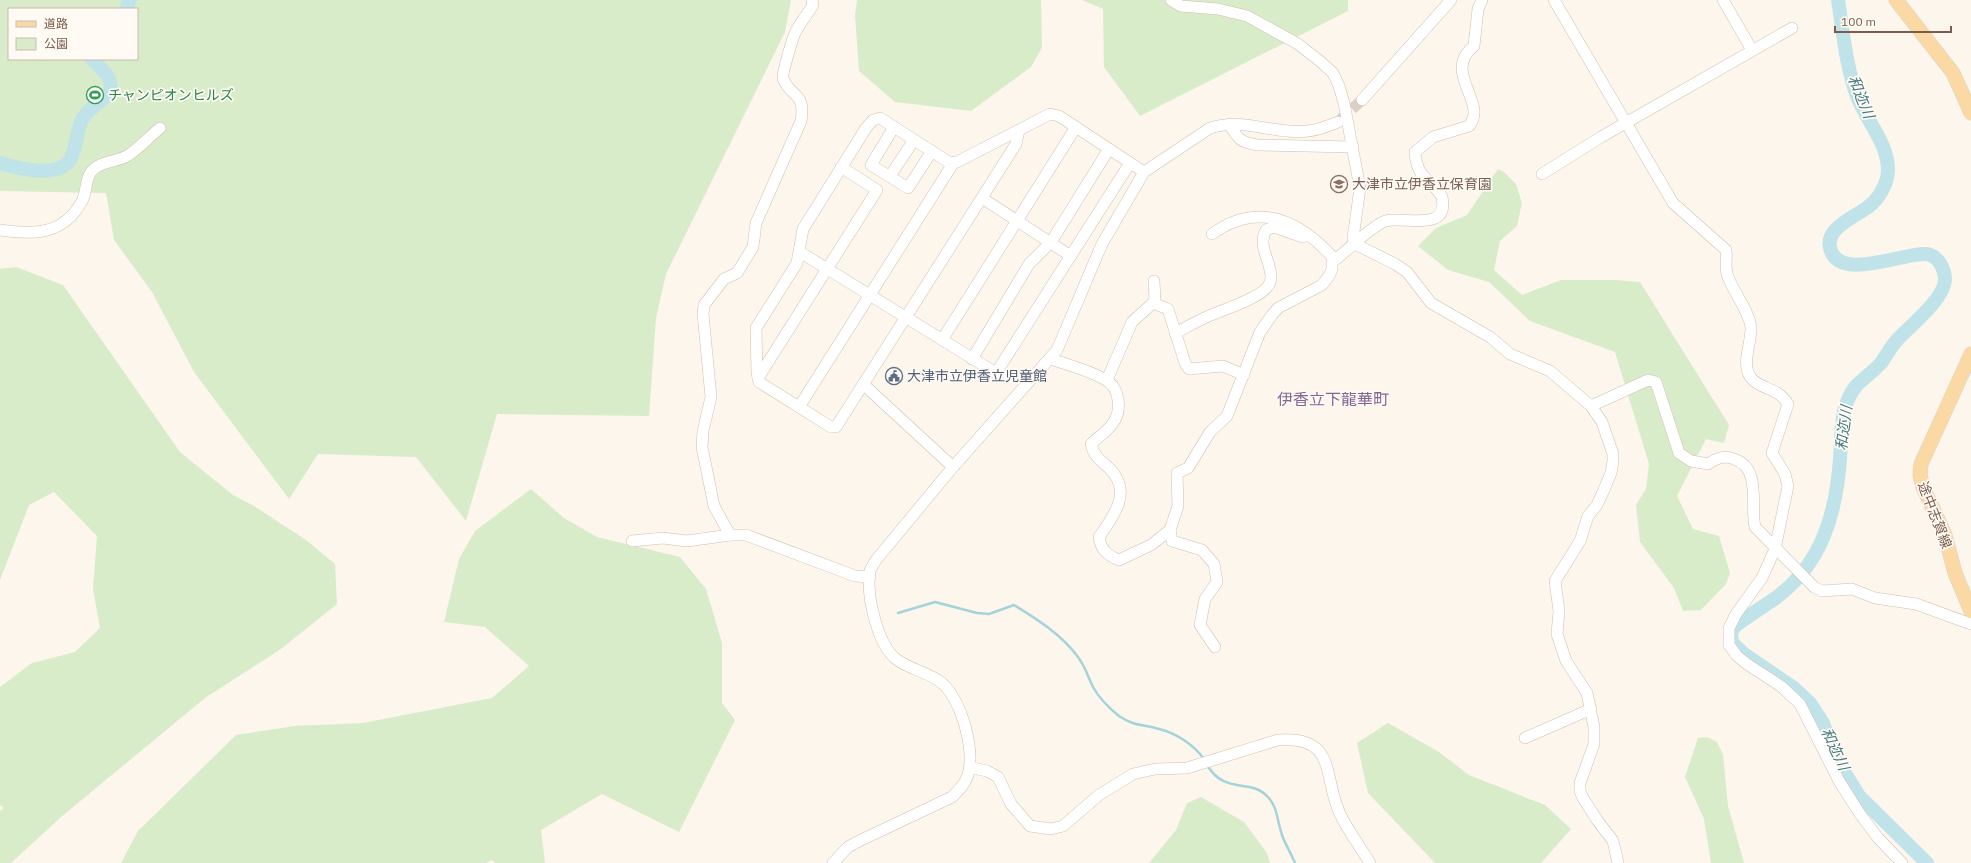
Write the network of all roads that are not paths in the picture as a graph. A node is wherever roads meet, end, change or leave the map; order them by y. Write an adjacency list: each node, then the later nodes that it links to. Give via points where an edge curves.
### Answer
1 (812, 0): 57 (street, via 813,4 795,32 782,76 799,98 802,109 801,121 756,223 753,247 737,273 724,279 704,305 711,397 702,447 714,506)
2 (1171, 0): 20 (street, via 1181,6 1218,9 1247,16 1298,44 1321,62 1332,73 1339,86)
3 (1451, 0): 10 (street)
4 (1482, 0): 35 (street, via 1478,9 1474,46 1464,54 1461,61 1474,112 1473,122 1469,126 1433,137 1414,152 1419,171 1442,197 1443,208 1436,217 1425,220 1385,221)
5 (1554, 0): 13 (street)
6 (1723, 0): 9 (street)
7 (1896, 0): 11 (main road, via 1953,73)
8 (1792, 28): 9 (street)
9 (1752, 50): 13 (street)
10 (1362, 100)
11 (1971, 112)
12 (1338, 122): 14 (street, via 1308,132)
13 (1625, 123): 27 (street); 59 (street, via 1673,202 1726,250 1727,274 1751,328 1748,372 1753,380 1782,395 1788,404 1772,453 1787,479 1788,486)
14 (1229, 124): 20 (street, via 1237,138 1244,143); 26 (street, via 1210,128)
15 (894, 127): 19 (street); 25 (street, via 880,118 873,120); 28 (street, via 871,164)
16 (1076, 127): 18 (street, via 1059,116 1050,114); 21 (street); 30 (street)
17 (160, 128): 31 (street, via 128,156 98,166 91,172 82,200 66,221 57,228 35,233)
18 (1019, 130): 23 (street); 29 (street, via 1016,144)
19 (914, 140): 22 (street); 28 (street)
20 (1353, 147): 35 (street, via 1360,188 1353,238)
21 (1109, 149): 24 (street); 34 (street)
22 (932, 152): 23 (street, via 950,163); 28 (street, via 908,188)
23 (954, 162): 41 (street)
24 (1130, 162): 26 (street); 37 (street)
25 (841, 167): 36 (street, via 803,229); 39 (street, via 877,190)
26 (1144, 172): 48 (street, via 1102,244)
27 (1542, 174)
28 (890, 176)
29 (982, 198): 30 (street); 43 (street)
30 (1017, 221): 34 (street); 45 (street)
31 (0, 230)
32 (1212, 234): 33 (street, via 1226,224 1254,217 1270,217 1284,220)
33 (1307, 235): 38 (street, via 1323,246); 44 (street, via 1303,237 1274,227 1266,230 1263,244 1271,278 1269,286 1230,309)
34 (1051, 242): 37 (street); 47 (street, via 1029,264)
35 (1355, 244): 38 (street); 53 (street, via 1407,272 1431,303 1490,337 1510,354 1550,371)
36 (800, 252): 39 (street); 50 (street, via 797,264 756,328)
37 (1071, 256): 47 (street, via 996,373)
38 (1334, 260): 49 (street, via 1329,276 1322,285 1278,308 1272,315 1260,332)
39 (827, 269): 41 (street); 50 (street)
40 (1154, 281): 42 (street)
41 (870, 295): 43 (street); 54 (street)
42 (1153, 303): 44 (street, via 1168,309); 51 (street, via 1132,322)
43 (906, 318): 45 (street); 52 (street)
44 (1175, 332): 49 (street, via 1189,369 1223,366)
45 (942, 340): 47 (street)
46 (1971, 354): 61 (main road, 途中志賀線, via 1921,464 1920,475 1949,546 1957,580)
47 (972, 359)
48 (1051, 359): 51 (street); 55 (street)
49 (1244, 375): 56 (street, via 1227,416 1210,432 1188,468 1177,473 1178,506)
50 (758, 378): 54 (street, via 759,382)
51 (1107, 380): 56 (street, via 1114,388 1119,411 1114,423 1091,444 1093,452 1112,471 1119,485 1121,500 1100,537 1101,546 1108,555 1119,560 1151,544)
52 (863, 384): 54 (street, via 836,427 831,427); 55 (street)
53 (1590, 406): 59 (street, via 1648,380 1656,382 1679,453 1691,461 1708,464 1726,456 1737,460 1748,470 1754,490 1752,515 1755,527); 64 (street, via 1602,422 1613,454 1611,473 1597,505 1588,516 1580,541 1555,581 1559,611 1557,634 1560,646 1566,661 1587,692)
54 (799, 407)
55 (953, 467): 60 (street, via 876,560 870,569)
56 (1170, 530): 63 (street, via 1172,541 1202,550 1214,564 1217,582 1204,599 1200,625)
57 (730, 535): 58 (street, via 687,541 663,538); 60 (street, via 746,535 855,576)
58 (632, 541)
59 (1776, 548): 62 (street, via 1814,587 1822,591 1852,589 1875,598 1916,604); 70 (street, via 1762,578 1729,628 1729,645 1737,656 1800,704 1838,781 1878,838)
60 (870, 577): 67 (street, via 875,620 886,649 907,666 933,676 951,694 959,709 968,739 970,766 962,788 952,797 848,847)
61 (1971, 611)
62 (1971, 624)
63 (1215, 647)
64 (1591, 709): 65 (street); 69 (street, via 1594,744 1580,783 1580,791 1613,841)
65 (1525, 738)
66 (974, 768): 68 (street, via 998,777 1011,804 1030,826 1051,829 1063,826 1100,795 1134,774 1155,769 1187,768 1278,740 1305,742 1316,748 1325,759 1333,796 1341,816)
67 (833, 863)
68 (1370, 863)
69 (1618, 863)
70 (1902, 863)

